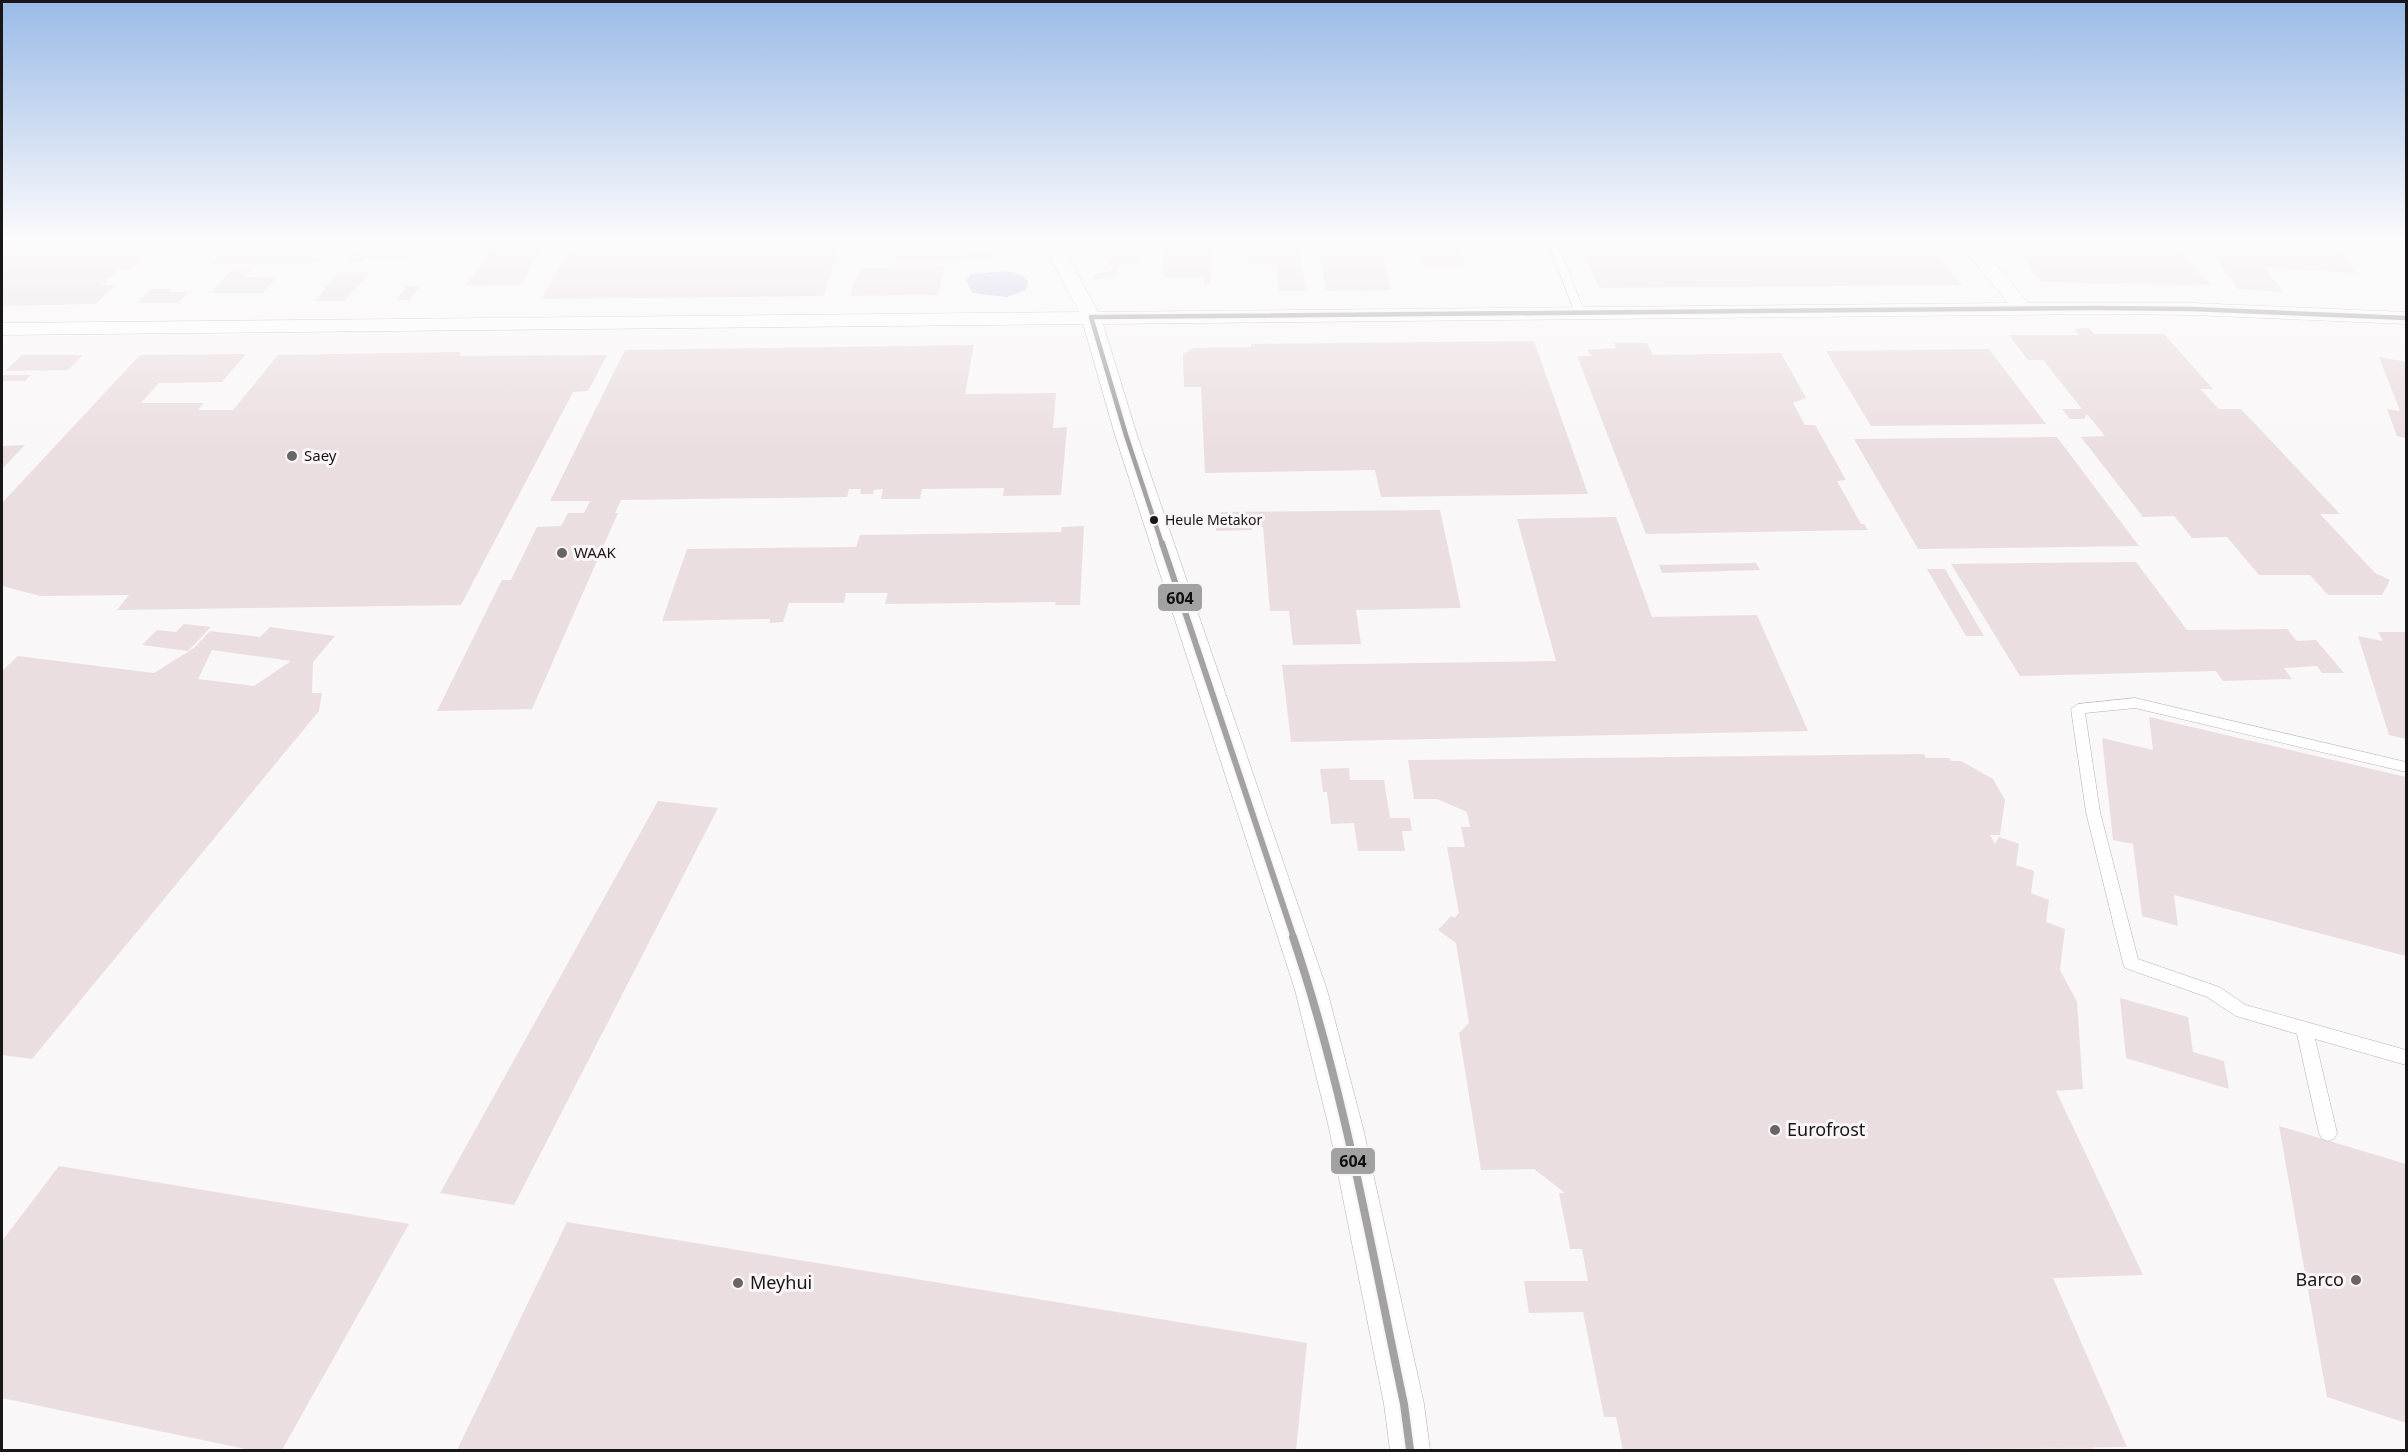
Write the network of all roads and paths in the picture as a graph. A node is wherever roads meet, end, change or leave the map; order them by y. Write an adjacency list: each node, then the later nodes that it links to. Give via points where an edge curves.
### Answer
1 (1087, 310): 6 (street)
2 (1579, 310): 5 (lane)
3 (1939, 310): 5 (street)
4 (2210, 310): 7 (street)
5 (1580, 313): 6 (street)
6 (1091, 317): 8 (street); 13 (street, via 1126,435 1311,990 1346,1128 1404,1404)
7 (2406, 318)
8 (2, 329)
9 (2406, 767): 10 (lane, via 2135,703 2078,709 2093,812 2131,963 2213,992 2241,1011)
10 (2304, 1028): 11 (lane); 12 (lane)
11 (2406, 1057)
12 (2328, 1133)
13 (1410, 1450)

